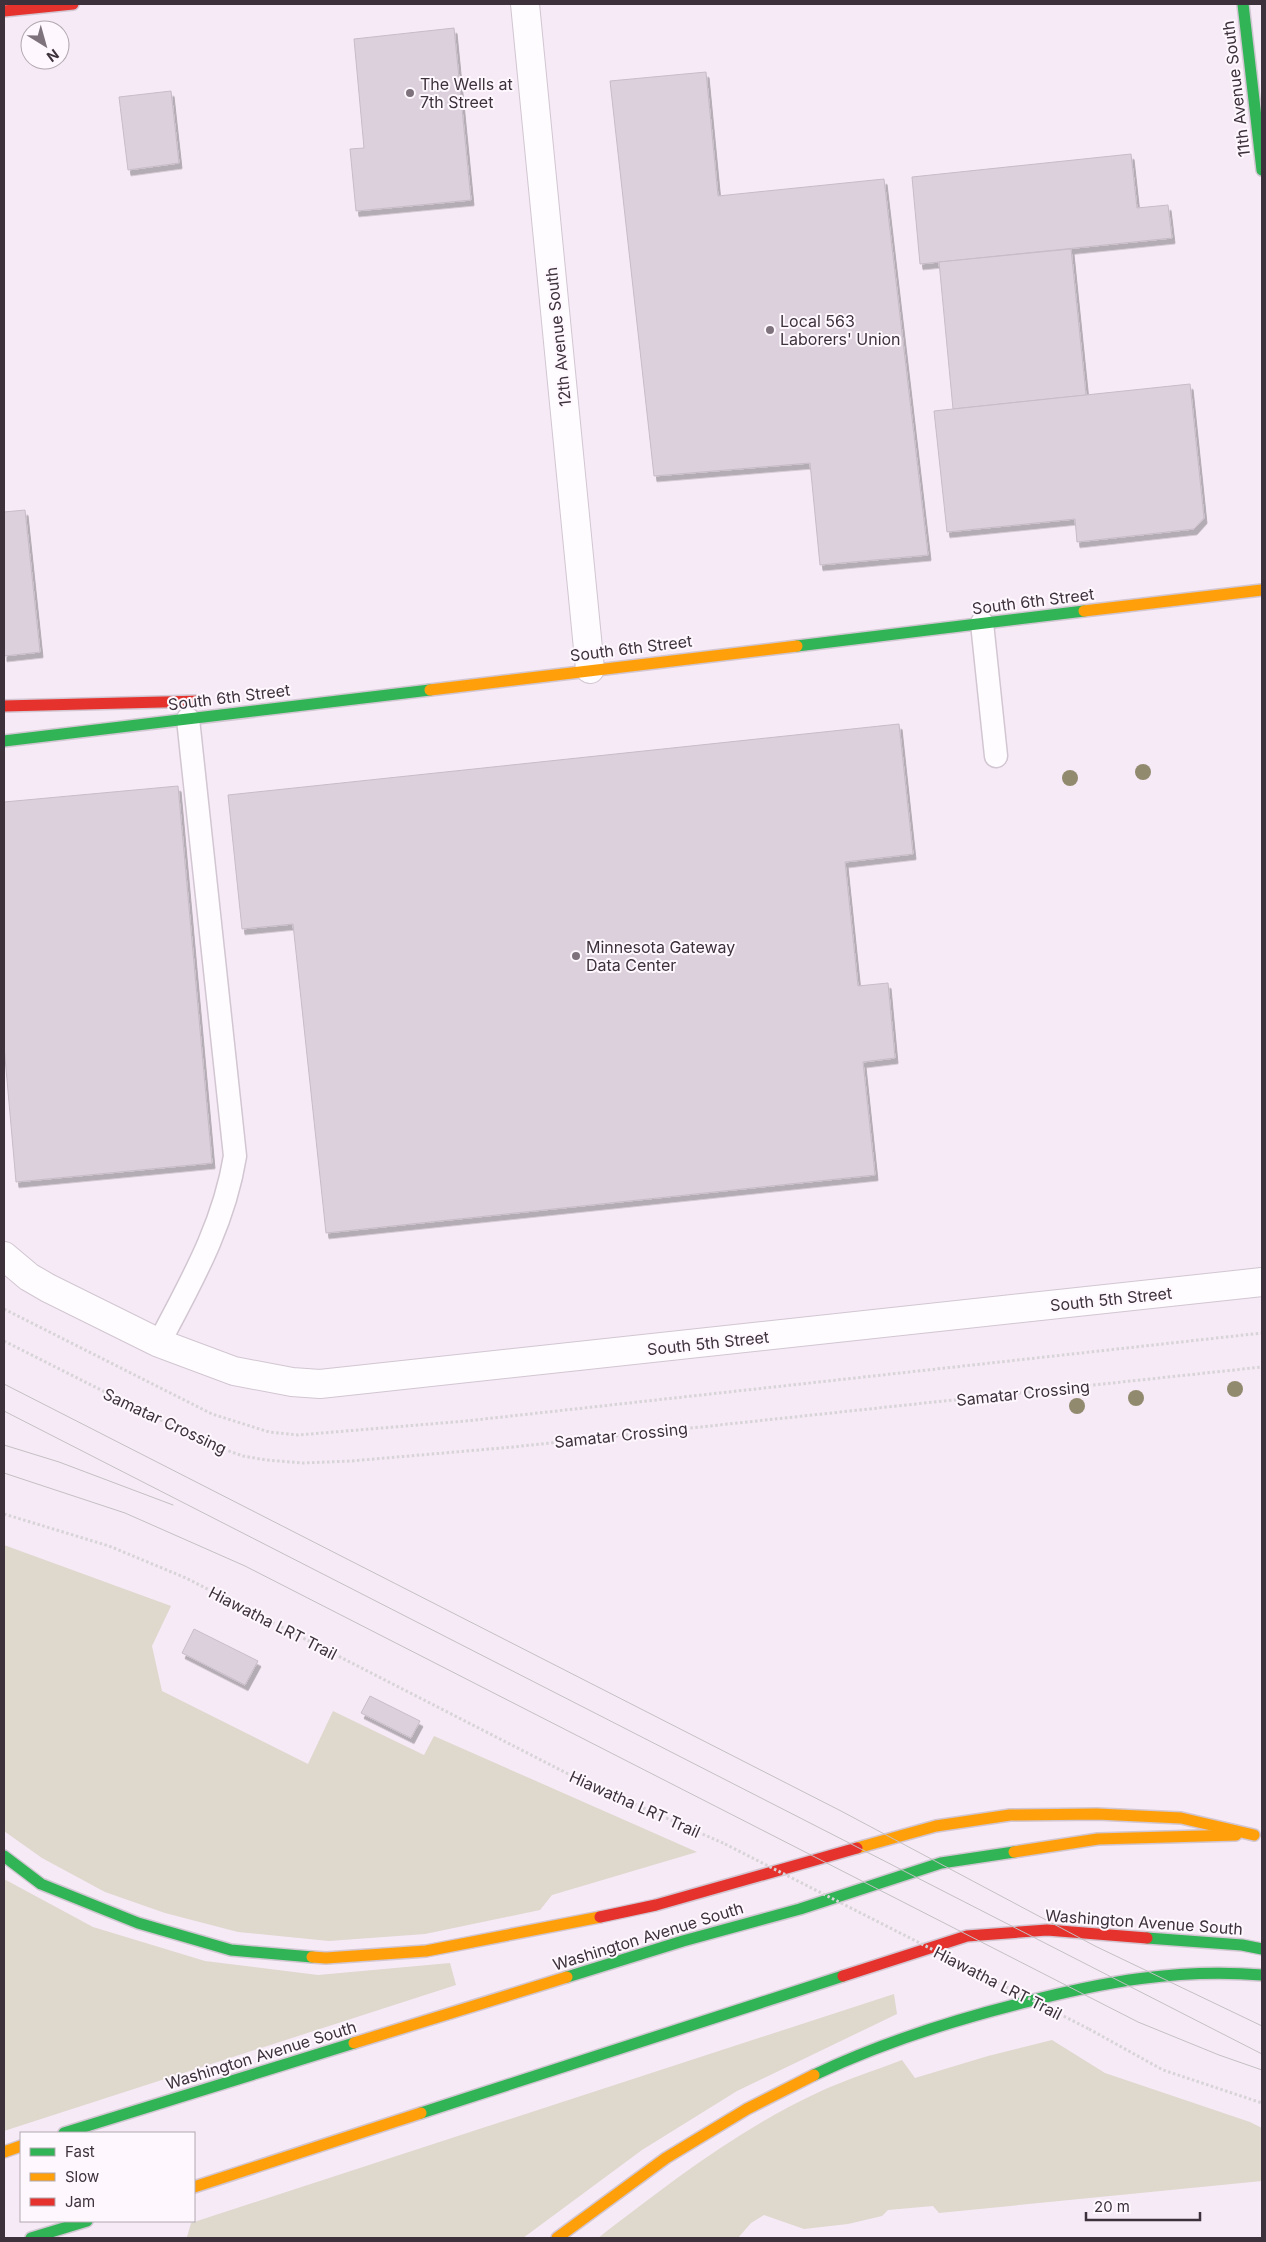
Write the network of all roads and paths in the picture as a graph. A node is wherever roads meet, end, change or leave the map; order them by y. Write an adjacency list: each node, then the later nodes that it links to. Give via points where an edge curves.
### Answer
1 (74, 4): 4 (main road)
2 (525, 4): 8 (street, 12th Avenue South)
3 (1243, 4): 5 (main road, 11th Avenue South)
4 (4, 11)
5 (1262, 170)
6 (1262, 590): 7 (main road, South 6th Street)
7 (982, 623): 8 (main road, South 6th Street); 15 (lane)
8 (590, 670): 9 (main road, South 6th Street)
9 (366, 697): 10 (main road); 13 (main road, South 6th Street)
10 (243, 700)
11 (213, 701): 12 (main road)
12 (4, 706)
13 (188, 719): 14 (main road, South 6th Street); 19 (lane, via 234,1156 230,1187 202,1263)
14 (4, 742)
15 (996, 756)
16 (4, 1256): 19 (street, South 5th Street, via 48,1288)
17 (1262, 1282): 19 (street, South 5th Street, via 341,1383 292,1382 234,1371)
18 (4, 1341): 20 (path, Samatar Crossing, via 206,1443 244,1456 304,1463 521,1446)
19 (159, 1343)
20 (1262, 1367)
21 (4, 1514): 26 (path, Hiawatha LRT Trail, bridge, via 109,1546 186,1578 580,1780 725,1844 1089,2029 1163,2070)
22 (1258, 1836): 23 (main road, via 1181,1818 1097,1814 1010,1815 936,1826 656,1905 548,1929 426,1951 326,1958 232,1950 138,1922 41,1884); 27 (main road, Washington Avenue South, via 1098,1839 940,1863 800,1909 683,1940)
23 (4, 1856)
24 (1262, 1949): 30 (main road, Washington Avenue South, via 1048,1930 967,1936)
25 (1262, 1975): 33 (main road, via 1189,1972 1088,1987 985,2012 889,2043 813,2075 704,2134)
26 (1262, 2103)
27 (67, 2132)
28 (20, 2146): 29 (main road)
29 (4, 2152)
30 (195, 2187)
31 (84, 2222): 32 (main road)
32 (31, 2238)
33 (557, 2238)

